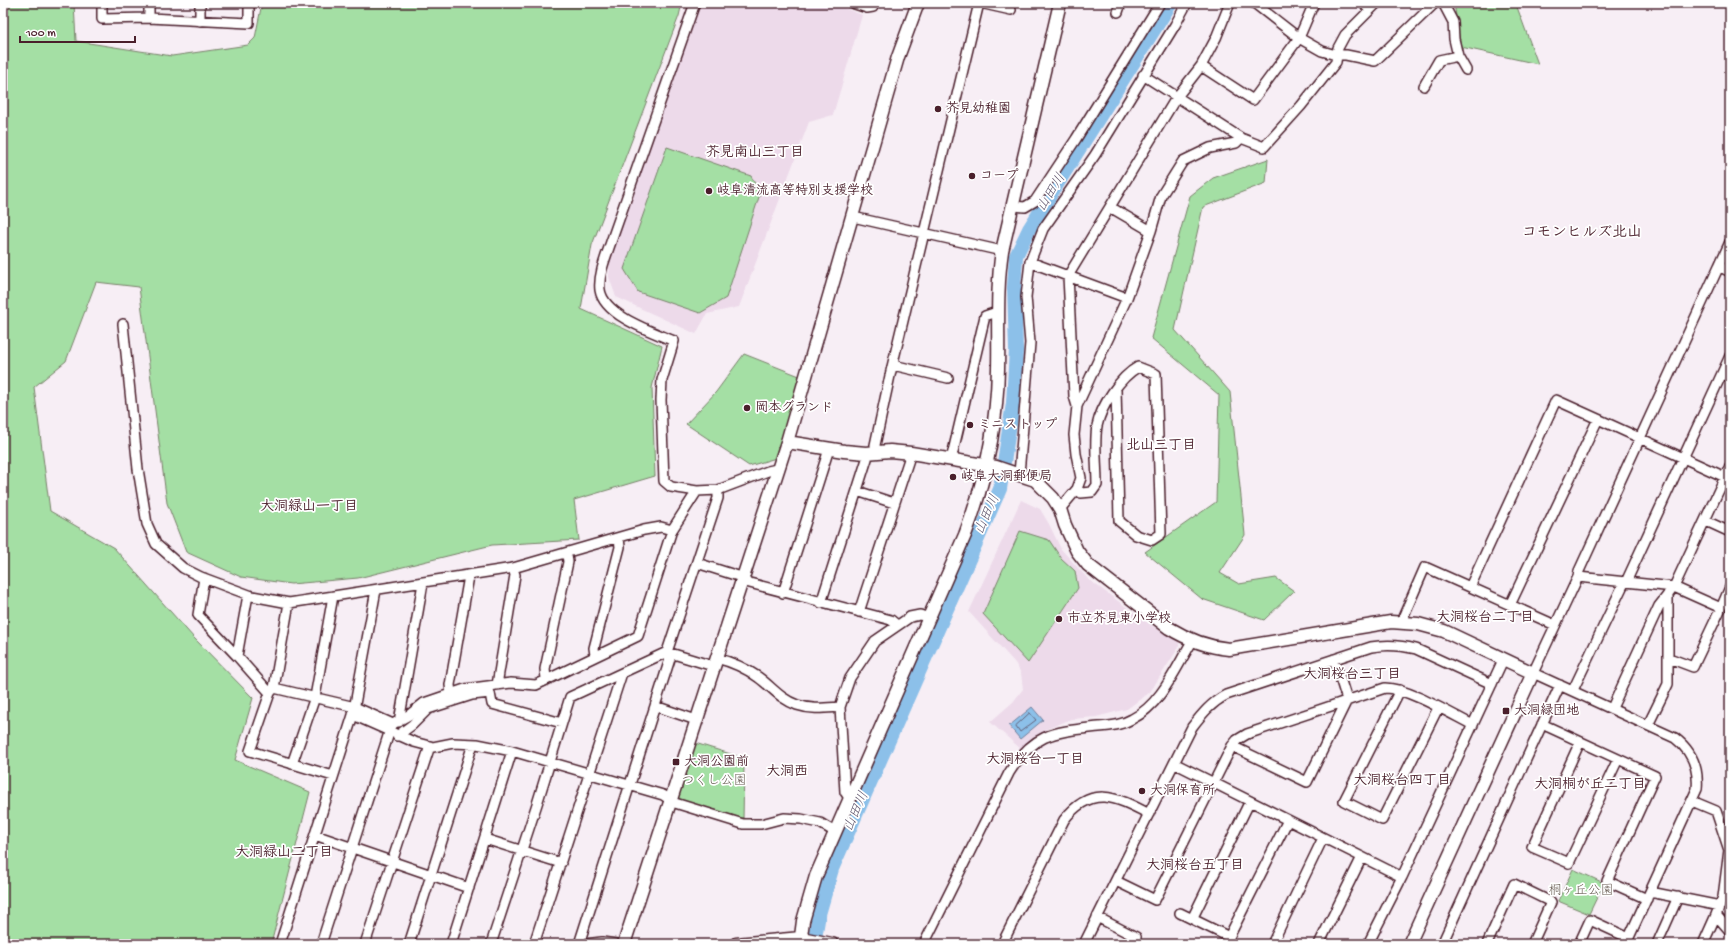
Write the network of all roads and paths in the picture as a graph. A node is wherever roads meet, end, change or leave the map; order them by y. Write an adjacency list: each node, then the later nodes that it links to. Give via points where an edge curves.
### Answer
1 (102, 3): 22 (street, via 102,19)
2 (149, 3): 22 (street)
3 (200, 3): 23 (street)
4 (249, 3): 23 (street, via 249,23)
5 (695, 3): 67 (street, via 612,239 602,272 600,289 608,306 620,316 674,341 662,380 664,481 671,487)
6 (852, 3): 7 (street, via 867,8 873,7)
7 (875, 3)
8 (918, 3): 35 (street, via 898,57)
9 (979, 3): 20 (street); 37 (street)
10 (1060, 3): 33 (street)
11 (1160, 3): 33 (street, via 1035,201 1025,207)
12 (1187, 3): 29 (street)
13 (1230, 3): 27 (street)
14 (1254, 3): 24 (street)
15 (1314, 3): 24 (street)
16 (1362, 3): 21 (street)
17 (1377, 3): 21 (street)
18 (1435, 3): 25 (street, via 1375,61)
19 (1443, 3): 26 (street, via 1454,22)
20 (1011, 10)
21 (1370, 10): 25 (street, via 1345,35)
22 (149, 18): 23 (street)
23 (200, 21)
24 (1299, 38): 25 (street, via 1322,51); 27 (street, via 1253,100)
25 (1336, 55): 32 (street, via 1336,62 1264,147)
26 (1458, 56): 28 (street); 30 (street, via 1439,60)
27 (1201, 66): 31 (street)
28 (1466, 70)
29 (1143, 75): 31 (street); 40 (street, via 1095,155 1043,229)
30 (1424, 86)
31 (1176, 98): 32 (street); 34 (street)
32 (1240, 138): 36 (street, via 1236,143 1210,148 1183,161 1161,196)
33 (1012, 206): 39 (street)
34 (1110, 207): 36 (street); 43 (street)
35 (853, 217): 37 (street); 54 (street)
36 (1151, 231): 44 (street)
37 (925, 234): 39 (street); 48 (street)
38 (1730, 242): 41 (street)
39 (1002, 251): 45 (street)
40 (1030, 262): 43 (street); 63 (street, via 1026,297 1030,342)
41 (1719, 266): 42 (street); 53 (street)
42 (1730, 272)
43 (1068, 276): 44 (street); 51 (street, via 1074,396)
44 (1127, 298): 51 (street)
45 (997, 312): 59 (street, via 985,316); 60 (street, via 998,371)
46 (123, 324): 80 (street, via 138,469 147,524 156,544 168,556 182,568)
47 (1730, 356): 58 (street)
48 (893, 365): 49 (street); 56 (street, via 875,446)
49 (948, 378)
50 (1116, 388): 50 (street, via 1119,521 1136,535 1152,540 1161,534 1156,374 1138,367 1128,373); 65 (street, via 1097,427 1097,484 1092,492 1081,492)
51 (1077, 406): 65 (street, via 1074,435 1081,478)
52 (1598, 419): 53 (street); 84 (street, via 1556,400); 94 (street)
53 (1639, 438): 58 (street); 79 (street)
54 (787, 442): 55 (street); 62 (street)
55 (829, 449): 56 (street); 88 (street)
56 (871, 452): 57 (street); 68 (street)
57 (911, 453): 59 (street); 69 (street)
58 (1683, 458): 64 (street); 82 (street)
59 (951, 460): 60 (street)
60 (992, 466): 63 (street); 97 (street)
61 (1730, 466): 64 (street)
62 (777, 469): 66 (street); 81 (street)
63 (1016, 472): 70 (street, via 1035,480)
64 (1725, 477): 71 (street)
65 (1077, 489): 70 (street)
66 (718, 490): 67 (street); 76 (street, via 718,498)
67 (697, 491): 72 (street)
68 (857, 491): 69 (street); 93 (street)
69 (894, 504): 96 (street)
70 (1060, 509): 101 (street, via 1077,551 1088,565 1169,628)
71 (1706, 521): 73 (street); 85 (street)
72 (672, 530): 74 (street, via 661,527); 103 (street, via 638,636)
73 (1730, 532)
74 (619, 538): 75 (street); 103 (street, via 620,547 594,648)
75 (567, 554): 77 (street); 111 (street, via 568,562 545,669)
76 (697, 563): 81 (street, via 738,576); 102 (street)
77 (513, 568): 78 (street); 113 (street, via 515,574)
78 (470, 576): 83 (street); 118 (street, via 450,685)
79 (1578, 577): 82 (street); 100 (street)
80 (204, 578): 90 (street); 104 (street, via 198,615)
81 (742, 581): 88 (street); 108 (street)
82 (1625, 582): 85 (street); 116 (street)
83 (423, 583): 87 (street); 127 (street)
84 (1470, 587): 94 (street); 98 (street, via 1425,567)
85 (1674, 587): 89 (street); 95 (street)
86 (1730, 587): 95 (street)
87 (376, 590): 91 (street); 125 (street)
88 (783, 593): 93 (street)
89 (1668, 594): 105 (street); 124 (street, via 1659,606)
90 (248, 595): 92 (street); 104 (street)
91 (333, 596): 92 (street); 119 (street)
92 (289, 603): 117 (street)
93 (821, 603): 96 (street)
94 (1510, 606): 100 (street)
95 (1720, 608): 105 (street, via 1693,667)
96 (859, 612): 99 (street, via 891,620)
97 (929, 618): 99 (street, via 920,615 910,617); 146 (street)
98 (1401, 622): 101 (street, via 1229,649); 107 (street, via 1444,631)
99 (897, 625): 122 (street, via 875,640 850,678)
100 (1555, 625): 110 (street)
101 (1193, 640): 188 (street, via 1155,700 1145,711 1118,725 1058,732 1026,749 1009,773)
102 (667, 652): 108 (street); 109 (street); 121 (street, via 670,659)
103 (595, 655): 111 (street)
104 (237, 656): 117 (street)
105 (1669, 658): 131 (street, via 1668,684)
106 (1334, 659): 112 (street, via 1386,644 1403,645); 120 (street); 140 (street, via 1214,702 1192,727)
107 (1503, 660): 110 (street); 112 (street)
108 (715, 662): 122 (street, via 739,664 778,695 797,705 815,709); 126 (street)
109 (622, 673): 128 (street, via 570,697); 142 (street)
110 (1532, 673): 114 (street); 195 (street)
111 (546, 679): 113 (street, via 536,684)
112 (1492, 684): 130 (street)
113 (497, 685): 118 (street)
114 (1560, 685): 116 (street); 129 (street)
115 (1400, 690): 120 (street, via 1385,688); 123 (street); 123 (street, via 1344,801 1382,820)
116 (1573, 690): 124 (street)
117 (272, 691): 119 (street); 141 (street, via 250,751)
118 (451, 693): 127 (street, via 424,703)
119 (315, 697): 125 (street); 141 (street)
120 (1347, 700): 136 (street, via 1246,734); 136 (street, via 1307,782)
121 (655, 706): 126 (street); 145 (street)
122 (840, 707): 146 (street, via 845,792)
123 (1438, 708): 130 (street)
124 (1612, 708): 131 (street)
125 (354, 711): 127 (street, via 393,724); 132 (street); 143 (street)
126 (696, 720): 147 (street)
127 (399, 722)
128 (562, 723): 132 (street, via 492,704 490,693 472,695 428,709 412,725); 139 (street)
129 (1542, 724): 133 (street); 196 (street)
130 (1473, 725): 162 (street)
131 (1648, 725): 149 (street, via 1675,738 1691,753 1698,777)
132 (393, 734): 135 (street); 156 (street)
133 (1580, 742): 138 (street); 138 (street, via 1532,847 1569,864)
134 (473, 744): 135 (street); 137 (street); 161 (street)
135 (430, 746): 159 (street)
136 (1232, 746): 144 (street)
137 (512, 751): 139 (street); 154 (street)
138 (1618, 759): 165 (street, via 1655,776 1607,881)
139 (550, 763): 142 (street); 157 (street)
140 (1174, 763): 144 (street); 150 (street)
141 (292, 764): 143 (street)
142 (590, 774): 145 (street); 160 (street)
143 (333, 776): 153 (street)
144 (1214, 783): 148 (street); 163 (street, via 1155,900)
145 (630, 785): 147 (street, via 667,796); 183 (street)
146 (850, 799): 152 (street)
147 (670, 800): 152 (street, via 743,824 761,824 784,818 800,819 820,823); 186 (street)
148 (1250, 801): 151 (street); 171 (street)
149 (1692, 801): 165 (street); 167 (street, via 1716,811 1729,850 1724,897)
150 (1149, 814): 163 (street); 189 (street, via 1123,801 1107,797 1093,798 1078,804 1064,820)
151 (1288, 820): 155 (street); 171 (street, via 1229,937)
152 (835, 832): 173 (street, via 816,876 803,921)
153 (315, 835): 156 (street); 176 (street)
154 (485, 838): 157 (street); 164 (street)
155 (1323, 838): 158 (street); 192 (street)
156 (352, 848): 159 (street); 177 (street)
157 (522, 851): 160 (street); 181 (street)
158 (1362, 858): 162 (street); 193 (street)
159 (392, 862): 161 (street); 178 (street)
160 (561, 863): 182 (street)
161 (431, 875): 164 (street); 179 (street)
162 (1402, 877): 194 (street)
163 (1116, 881): 170 (street)
164 (469, 888): 180 (street)
165 (1649, 896): 166 (street); 174 (street)
166 (1678, 898): 167 (street); 200 (street)
167 (1720, 906): 169 (street)
168 (1180, 913): 171 (street)
169 (1716, 915): 172 (street); 201 (street)
170 (1097, 917): 190 (street); 191 (street, via 1136,937)
171 (1192, 918)
172 (1730, 931)
173 (804, 941): 175 (street); 187 (street)
174 (1628, 941): 199 (street, via 1590,920)
175 (830, 943)
176 (280, 944)
177 (321, 944)
178 (365, 944)
179 (409, 944)
180 (451, 944)
181 (491, 944)
182 (534, 944)
183 (579, 944)
184 (585, 944): 185 (street)
185 (616, 944)
186 (624, 944)
187 (736, 944)
188 (924, 944)
189 (1002, 944)
190 (1084, 944)
191 (1133, 944)
192 (1272, 944)
193 (1319, 944)
194 (1368, 944)
195 (1409, 944)
196 (1442, 944)
197 (1487, 944): 198 (street, via 1514,884 1551,902)
198 (1532, 944)
199 (1579, 944)
200 (1657, 944)
201 (1703, 944)

